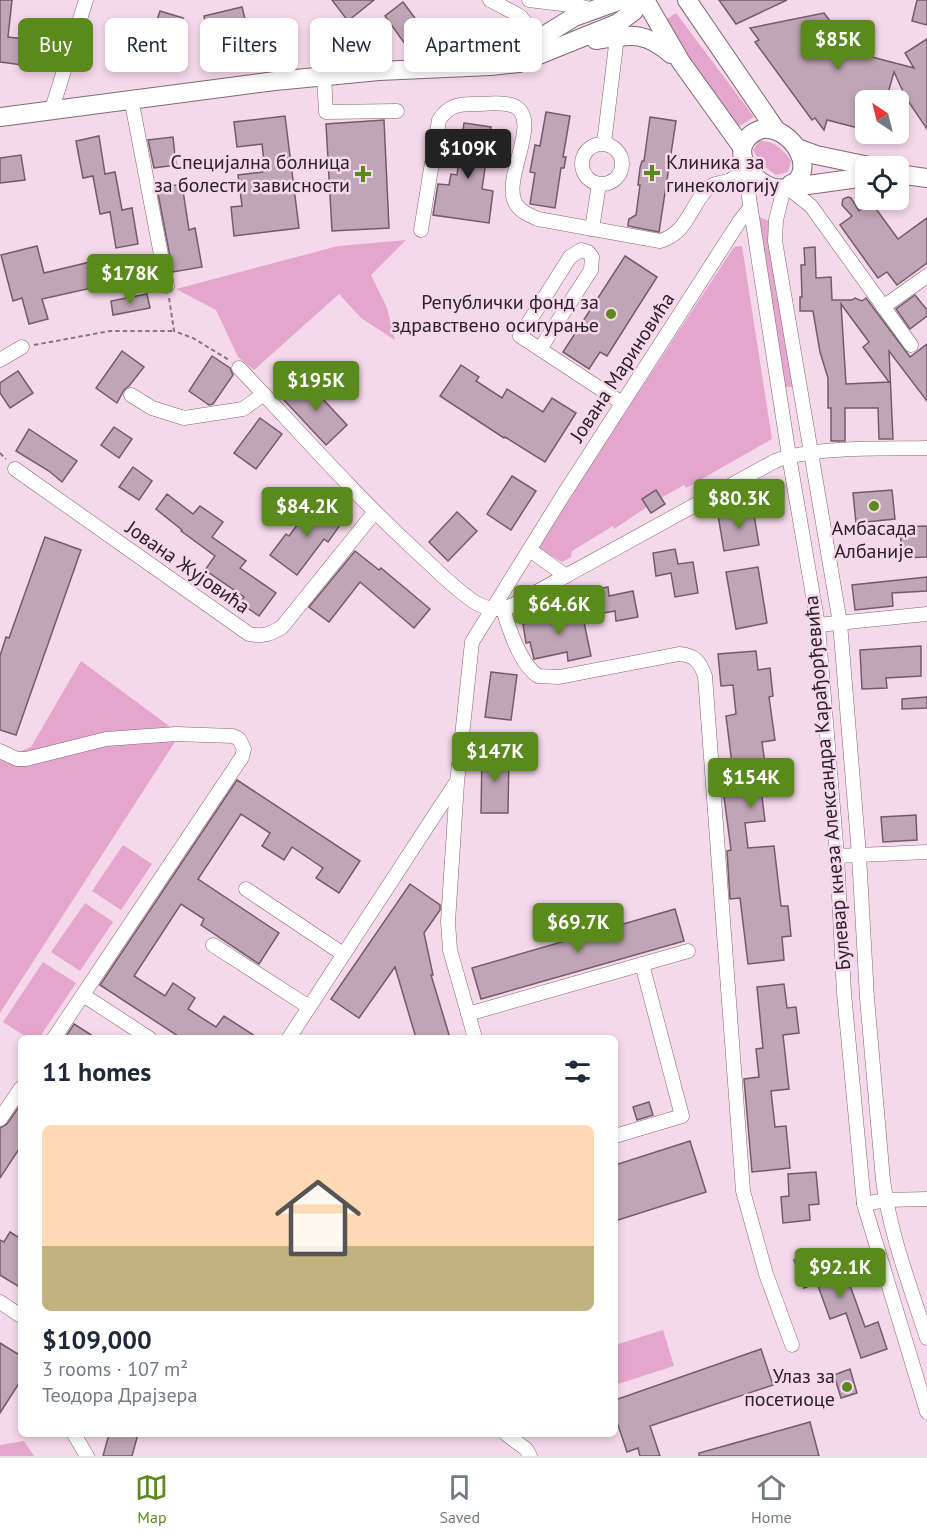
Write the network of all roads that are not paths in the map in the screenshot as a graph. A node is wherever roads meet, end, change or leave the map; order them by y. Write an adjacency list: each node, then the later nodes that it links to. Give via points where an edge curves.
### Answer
1 (86, 0): 20 (street)
2 (490, 0): 9 (street)
3 (529, 0): 8 (street)
4 (621, 0): 8 (main road)
5 (640, 0): 12 (main road, via 622,21)
6 (645, 0): 16 (main road)
7 (687, 0): 23 (main road)
8 (594, 10): 10 (main road, via 573,17)
9 (522, 18)
10 (542, 37)
11 (617, 37): 12 (main road); 16 (main road, via 653,40); 24 (street)
12 (583, 38): 14 (main road)
13 (542, 39): 14 (street)
14 (559, 47): 15 (main road)
15 (542, 54)
16 (681, 62): 25 (main road)
17 (404, 70): 18 (main road)
18 (324, 76): 19 (main road); 21 (street, via 326,112)
19 (131, 98): 20 (main road); 38 (street)
20 (52, 109): 22 (main road)
21 (397, 111)
22 (0, 117)
23 (776, 130): 25 (main road, via 754,132); 26 (main road)
24 (604, 143): 32 (street, via 592,146 581,161 583,173); 32 (street, via 621,156 621,170 613,181)
25 (742, 147): 28 (main road)
26 (797, 148): 27 (main road); 33 (main road, via 802,166 799,176)
27 (855, 163)
28 (749, 170): 33 (main road, via 767,184); 34 (street, Булевар кнеза Александра Карађорђевића); 35 (street, via 706,190 671,238 660,241)
29 (909, 176): 30 (main road)
30 (927, 178)
31 (855, 179): 33 (main road)
32 (599, 184): 35 (street)
33 (787, 186): 39 (street, via 811,206); 49 (street, Булевар кнеза Александра Карађорђевића, via 776,220 775,241)
34 (750, 208): 47 (street, Јована Мариновића); 50 (street, Булевар кнеза Александра Карађорђевића)
35 (591, 229): 36 (street, via 537,219 523,212 514,202 511,190 525,126 523,115 505,104 464,104 444,112 440,120)
36 (421, 230)
37 (927, 276): 39 (street)
38 (167, 286)
39 (884, 307): 40 (street)
40 (911, 345)
41 (22, 347): 43 (street)
42 (540, 350): 42 (street, via 520,336 570,257 582,250 588,252 592,257 591,270); 47 (street)
43 (0, 360)
44 (239, 368): 45 (street)
45 (264, 394): 46 (street, via 236,411 184,418 152,408); 52 (street)
46 (131, 395)
47 (622, 403): 53 (street, Јована Мариновића)
48 (927, 448): 49 (street)
49 (810, 453): 50 (street); 57 (street, Булевар кнеза Александра Карађорђевића)
50 (789, 456): 54 (street, via 764,466); 58 (street, Булевар кнеза Александра Карађорђевића)
51 (15, 469): 52 (street, Јована Жујовића, via 256,636 282,627)
52 (374, 513): 55 (street, via 476,603)
53 (530, 550): 54 (street); 55 (street, Јована Мариновића)
54 (566, 576): 55 (street)
55 (498, 609): 60 (street, Јована Мариновића, via 472,642); 85 (street, via 524,660 538,676 559,676 679,654 696,658 705,676 743,1191 766,1274)
56 (927, 614): 57 (street)
57 (840, 623): 58 (street); 62 (street, Булевар кнеза Александра Карађорђевића)
58 (818, 625): 63 (street, Булевар кнеза Александра Карађорђевића)
59 (0, 751): 69 (street, via 26,759 106,739 176,734 233,736 243,745 242,757)
60 (457, 783): 67 (street); 71 (street, Јована Мариновића, via 448,939)
61 (927, 852): 62 (street)
62 (859, 855): 63 (street); 80 (street, Булевар кнеза Александра Карађорђевића, via 867,999)
63 (837, 856): 81 (street, Булевар кнеза Александра Карађорђевића, via 844,993)
64 (246, 889): 67 (street)
65 (213, 945): 70 (street)
66 (688, 951): 68 (street)
67 (343, 954): 70 (street)
68 (642, 964): 71 (street); 78 (street, via 682,1116)
69 (83, 995): 72 (street); 73 (street)
70 (309, 1007): 74 (street)
71 (468, 1014): 75 (street, Јована Мариновића)
72 (56, 1035)
73 (144, 1035)
74 (291, 1035)
75 (474, 1035)
76 (18, 1092): 77 (street)
77 (0, 1119)
78 (618, 1135)
79 (927, 1199): 80 (street)
80 (886, 1200): 81 (street); 84 (street, Булевар кнеза Александра Карађорђевића)
81 (864, 1204): 86 (street, Булевар кнеза Александра Карађорђевића)
82 (0, 1302): 83 (street)
83 (18, 1314)
84 (927, 1338)
85 (792, 1345)
86 (927, 1412)
87 (76, 1437): 89 (street)
88 (510, 1437): 90 (street)
89 (87, 1456)
90 (530, 1456)

